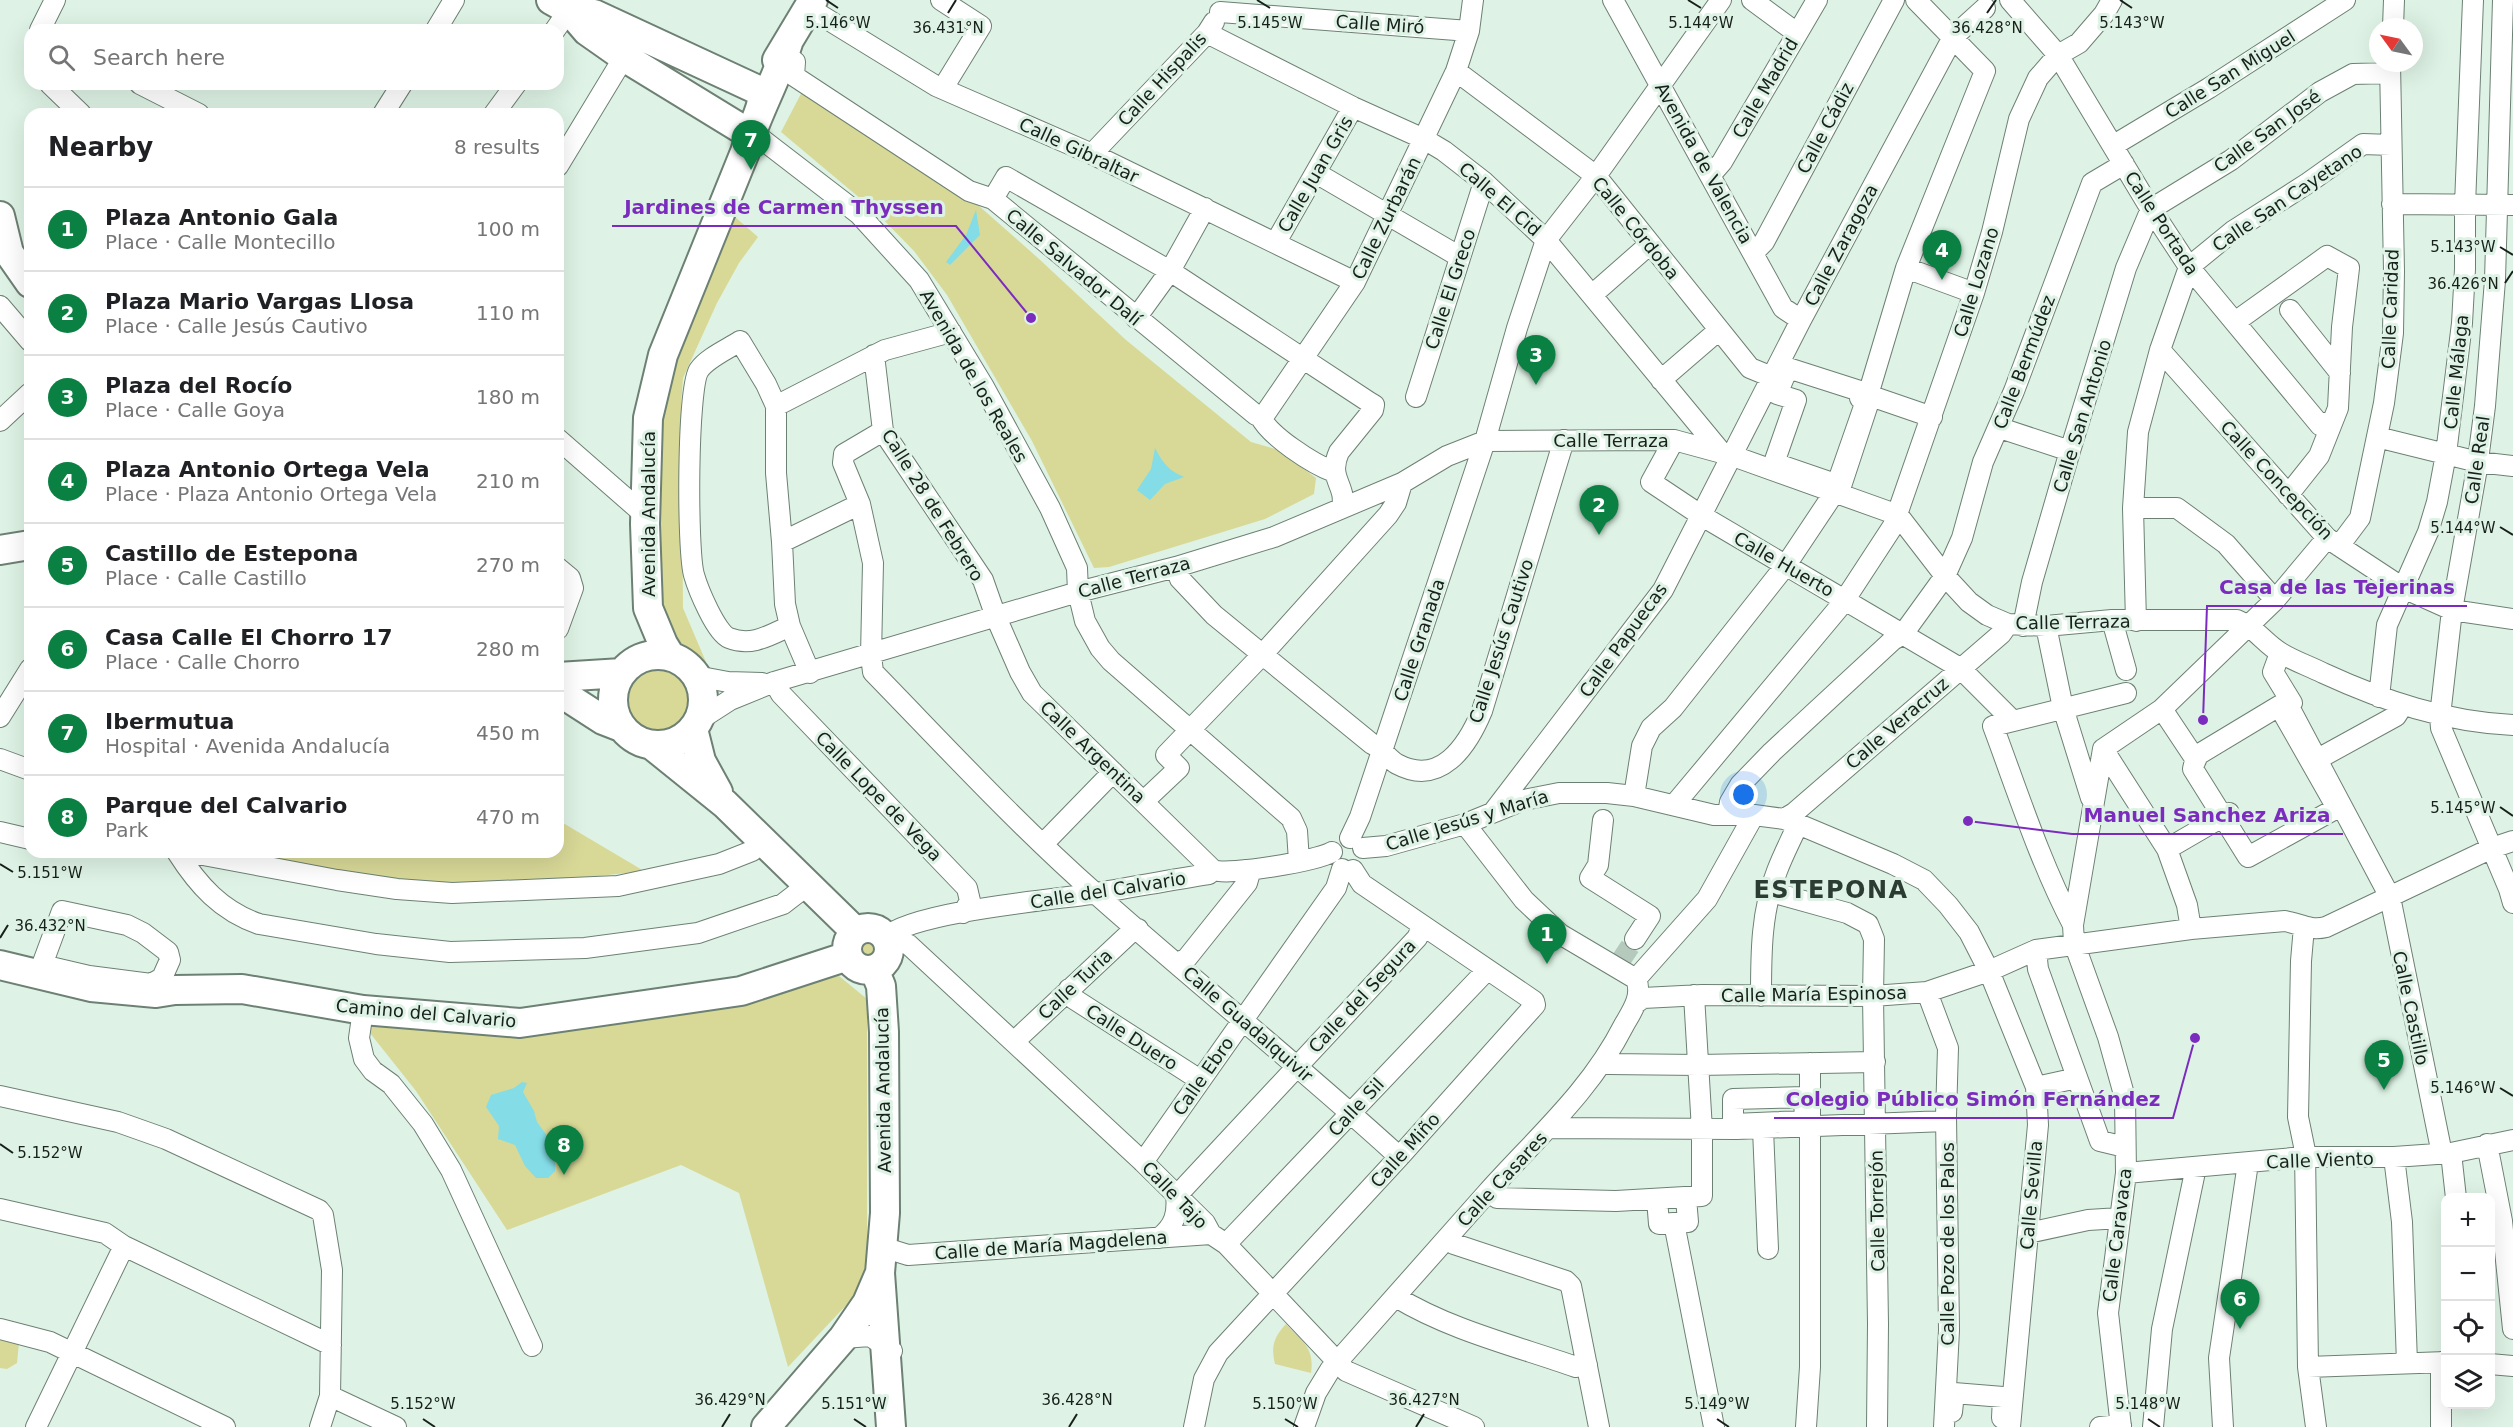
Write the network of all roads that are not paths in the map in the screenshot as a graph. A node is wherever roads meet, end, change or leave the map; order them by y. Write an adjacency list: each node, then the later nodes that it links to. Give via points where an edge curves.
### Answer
1 (55, 0): 22 (street)
2 (454, 0): 23 (street)
3 (941, 0): 35 (street, via 981,26)
4 (1473, 0): 24 (street, Calle Zurbarán)
5 (1613, 0): 34 (street, Avenida de Valencia)
6 (1721, 0): 34 (street, Calle Granada)
7 (1752, 0): 26 (street)
8 (1894, 0): 69 (street, Calle Cádiz, via 1764,242)
9 (1916, 0): 27 (street)
10 (2010, 0): 29 (street, Calle Portada)
11 (2112, 0): 29 (street, Calle Lozano, via 2079,43)
12 (2344, 0): 49 (street, Calle San Miguel)
13 (2394, 0): 21 (street)
14 (2473, 0): 40 (street, Calle Málaga)
15 (2503, 0): 41 (street, Calle Real)
16 (811, 4): 28 (main road, Avenida Andalucía); 35 (street, Calle Gibraltar)
17 (1218, 4): 24 (street, Calle Miró); 25 (street, Calle Hispalis)
18 (1814, 4): 26 (street, Calle Madrid)
19 (1990, 4): 27 (street, Calle Zaragoza)
20 (563, 10): 30 (main road, Avenida de los Reales); 47 (main road, Avenida de los Reales, via 594,14)
21 (2393, 18)
22 (43, 24)
23 (440, 24)
24 (1469, 31): 31 (street, Calle Zurbarán)
25 (1207, 33): 42 (street, Calle El Cid); 51 (street, Calle Hispalis)
26 (1797, 33): 54 (street, Calle Madrid, via 1722,162)
27 (1953, 37): 72 (street, via 1985,71); 81 (street, Calle Zaragoza)
28 (785, 50): 47 (main road, Avenida Andalucía); 58 (street, Calle Salvador Dalí, via 795,62 794,76 969,191)
29 (2058, 55): 49 (street, Calle Portada); 76 (street, Calle Lozano, via 2038,78 2019,119)
30 (624, 57): 47 (main road, Avenida de los Reales); 52 (street)
31 (1456, 71): 48 (street, Calle Zurbarán); 56 (street, Calle Córdoba)
32 (2369, 71): 63 (street, Calle San José, via 2353,74 2320,92 2231,160)
33 (2390, 72): 50 (street, Calle Caridad)
34 (1661, 84): 54 (street, Avenida de Valencia); 56 (street, Calle Granada)
35 (943, 88): 51 (street, Calle Gibraltar)
36 (56, 90): 43 (street)
37 (152, 90): 44 (street)
38 (398, 90): 45 (street)
39 (512, 90): 46 (street)
40 (2471, 93): 41 (street); 60 (street, Calle Málaga)
41 (2499, 95): 61 (street, Calle Real)
42 (1353, 106): 48 (street, Calle El Cid); 55 (street, Calle Juan Gris)
43 (75, 108)
44 (187, 108)
45 (387, 108)
46 (498, 108)
47 (753, 115): 84 (street, Avenida de los Reales, via 859,214 918,280); 119 (main road, Avenida Andalucía, via 731,183 663,355 648,418)
48 (1424, 139): 57 (street, Calle El Cid); 64 (street, Calle Zurbarán)
49 (2114, 145): 53 (street, Calle Portada)
50 (2391, 145): 59 (street, Calle Caridad); 71 (street, Calle San Cayetano, via 2363,144 2233,231)
51 (1092, 154): 62 (street, Calle Gibraltar)
52 (564, 156)
53 (2124, 164): 63 (street, Calle Portada); 100 (street, Calle Bermúdez, via 2092,183)
54 (1709, 171): 69 (street, Avenida de Valencia)
55 (1316, 173): 64 (street); 67 (street, Calle Juan Gris)
56 (1596, 176): 66 (street, Calle Granada); 68 (street, Calle Córdoba)
57 (1484, 182): 66 (street, Calle El Cid); 70 (street, Calle El Greco)
58 (993, 199): 73 (street, via 1006,177); 80 (street, Calle Salvador Dalí)
59 (2392, 204): 60 (street); 102 (street, Calle Caridad, via 2393,333)
60 (2465, 204): 61 (street); 109 (street, Calle Málaga, via 2462,322)
61 (2505, 205): 110 (street, Calle Real)
62 (1205, 208): 67 (street, Calle Gibraltar); 73 (street)
63 (2151, 209): 71 (street, Calle Portada); 107 (street, Calle San Antonio, via 2126,268)
64 (1388, 214): 70 (street); 75 (street, Calle Zurbarán)
65 (0, 216): 74 (main road, via 9,254)
66 (1546, 240): 77 (street, Calle El Cid); 105 (street, Calle Granada)
67 (1276, 242): 75 (street, Calle Gibraltar)
68 (1650, 244): 77 (street); 83 (street, Calle Córdoba)
69 (1753, 253): 81 (street, Avenida de Valencia, via 1783,308)
70 (1460, 258): 92 (street, Calle El Greco)
71 (2189, 267): 82 (street, Calle Portada); 86 (street)
72 (1905, 268): 76 (street); 93 (street)
73 (1170, 271): 80 (street); 88 (street)
74 (24, 275)
75 (1355, 282): 88 (street, Calle Zurbarán)
76 (1974, 293): 97 (street, Calle Lozano)
77 (1592, 295): 91 (street, Calle El Cid)
78 (0, 306): 85 (street)
79 (2290, 310): 89 (street)
80 (1136, 318): 96 (street, Calle Salvador Dalí)
81 (1801, 320): 90 (street, Calle Zaragoza)
82 (2235, 322): 89 (street, via 2327,256 2349,268); 98 (street, Calle Portada, via 2320,425)
83 (1719, 330): 90 (street, Calle Córdoba, via 1750,368); 91 (street)
84 (951, 332): 87 (street); 131 (street, Avenida de los Reales, via 1050,508 1077,568)
85 (24, 334)
86 (2160, 350): 115 (street, Calle Concepción); 118 (street, via 2138,432)
87 (874, 355): 95 (street); 101 (street, Calle 28 de Febrero)
88 (1305, 358): 96 (street, Calle Zurbarán); 112 (street, via 1374,405 1370,416 1339,452)
89 (2340, 373): 98 (street, via 2338,408)
90 (1772, 377): 108 (street, Calle Zaragoza)
91 (1661, 380): 108 (street, Calle El Cid)
92 (1416, 397)
93 (1866, 397): 93 (street, via 1869,401 1841,486 1774,463 1796,400 1777,393 1788,368 1863,392 1860,398); 97 (street); 114 (street)
94 (24, 400): 99 (street)
95 (776, 406): 122 (street); 143 (street, via 740,341 698,371 689,446 693,573 717,626 728,638 756,642)
96 (1260, 416): 112 (street, Calle Salvador Dalí, via 1265,427)
97 (1932, 417): 120 (street, Calle Lozano)
98 (2333, 420): 115 (street, via 2319,456)
99 (0, 421)
100 (2000, 428): 107 (street); 129 (street, Calle Bermúdez, via 1983,462 1962,538)
101 (883, 431): 116 (street, via 844,454 843,463); 137 (street, Calle 28 de Febrero, via 983,580)
102 (2378, 437): 109 (street); 123 (street, Calle Caridad, via 2360,518)
103 (1564, 440): 104 (street, Calle Terraza); 105 (street, Calle Terraza); 173 (street, Calle Jesús Cautivo, via 1477,724 1445,765 1434,770 1405,767 1390,759)
104 (1674, 440): 108 (street, Calle Terraza); 121 (street, Calle Huerto, via 1651,482)
105 (1485, 441): 113 (street, Calle Terraza, via 1447,456); 173 (street, Calle Granada)
106 (564, 444): 119 (street)
107 (2070, 451): 142 (street, Calle San Antonio)
108 (1727, 454): 114 (street, Calle Terraza); 121 (street, Calle Papuecas)
109 (2446, 454): 110 (street); 130 (street, Calle Málaga, via 2438,502)
110 (2478, 462): 111 (street); 135 (street, Calle Real)
111 (2513, 466)
112 (1334, 472): 117 (street)
113 (1402, 483): 117 (street, Calle Terraza); 148 (street, via 1388,515)
114 (1836, 487): 120 (street, Calle Terraza); 126 (street)
115 (2288, 495): 123 (street, Calle Concepción)
116 (860, 504): 122 (street); 147 (street, via 873,563)
117 (1342, 507): 127 (street, Calle Terraza, via 1274,537)
118 (2133, 508): 133 (street, via 2177,508 2226,544); 140 (street)
119 (645, 515): 134 (main road, Avenida Andalucía)
120 (1898, 515): 129 (street, Calle Terraza); 132 (street, Calle Lozano)
121 (1702, 516): 126 (street, Calle Huerto); 187 (street, Calle Papuecas, via 1663,590)
122 (782, 542): 143 (street)
123 (2333, 542): 130 (street, Calle Concepción); 133 (street, Calle Caridad)
124 (24, 547): 125 (main road)
125 (0, 550)
126 (1786, 565): 132 (street, Calle Huerto); 180 (street, via 1673,708 1651,728 1642,746)
127 (1176, 567): 131 (street, Calle Terraza); 148 (street, Calle Jesús Cautivo, via 1180,579 1214,615)
128 (564, 573): 136 (street, via 573,588)
129 (1945, 576): 142 (street, Calle Terraza, via 1987,615); 145 (street, Calle Bermúdez)
130 (2403, 588): 135 (street, Calle Concepción); 160 (street, Calle Málaga, via 2387,625)
131 (1078, 592): 137 (street, Calle Terraza); 171 (street, Avenida de los Reales, via 1085,621 1105,654)
132 (1845, 599): 145 (street, Calle Huerto); 186 (street, Calle Lozano)
133 (2275, 600): 141 (street, Calle Caridad)
134 (648, 608): 149 (main road, Avenida Andalucía); 150 (main road, Avenida Andalucía)
135 (2452, 610): 138 (street, Calle Concepción); 165 (street, Calle Real)
136 (564, 613)
137 (996, 617): 147 (street, Calle Terraza); 179 (street, Calle Argentina, via 1032,693)
138 (2513, 619)
139 (2112, 620): 140 (street, Calle Terraza); 144 (street, Calle Terraza); 152 (street)
140 (2136, 621): 141 (street, Calle Terraza, via 2237,620)
141 (2248, 624): 146 (street); 164 (street, Calle Caridad)
142 (2016, 625): 144 (street, Calle Terraza); 151 (street, Calle Veracruz)
143 (790, 626): 153 (street)
144 (2046, 626): 163 (street)
145 (1903, 634): 151 (street, Calle Huerto); 188 (street, Calle Bermúdez, via 1772,752 1740,786)
146 (2280, 652): 160 (street); 162 (street, via 2273,672 2292,703)
147 (871, 655): 153 (street, Calle Terraza); 198 (street, Calle Guadalquivir, via 873,672)
148 (1262, 655): 171 (street); 173 (street, Calle Jesús Cautivo)
149 (671, 657): 150 (main road, via 644,657); 155 (main road)
150 (627, 668): 154 (main road); 170 (main road, via 615,686 613,700)
151 (1960, 668): 167 (street, Calle Huerto); 191 (street, Calle Veracruz, via 1794,813)
152 (2126, 670)
153 (810, 673): 157 (street, Calle Terraza)
154 (564, 676)
155 (696, 676): 157 (street, Calle Terraza, via 728,682); 168 (main road, via 703,697)
156 (24, 679): 166 (street)
157 (774, 682): 168 (street, Calle Terraza, via 730,700); 212 (street, Calle Lope de Vega, via 781,694 967,888 970,902)
158 (2126, 693): 163 (street)
159 (564, 695): 170 (main road)
160 (2379, 697): 161 (street)
161 (2403, 705): 165 (street); 177 (street, via 2396,716)
162 (2285, 707): 176 (street, via 2279,705 2196,756); 177 (street); 182 (street)
163 (2063, 708): 167 (street); 184 (street)
164 (2162, 709): 174 (street, Calle Caridad); 176 (street)
165 (2440, 716): 169 (street); 199 (street, Calle Real, via 2441,728)
166 (0, 717)
167 (2012, 720): 217 (street, Calle Caravaca, via 1993,726)
168 (696, 724): 172 (main road, via 670,743); 183 (main road, via 701,761)
169 (2513, 725)
170 (621, 727): 172 (main road, via 636,740)
171 (1190, 731): 181 (street, via 1166,755 1179,768); 203 (street, Avenida de los Reales, via 1291,818 1297,831)
172 (653, 746): 183 (main road)
173 (1383, 749): 197 (street, Calle Granada)
174 (2103, 749): 184 (street); 200 (street)
175 (0, 759): 178 (street)
176 (2196, 760): 190 (street, via 2193,769)
177 (2316, 760): 182 (street)
178 (24, 768)
179 (1113, 772): 181 (street, Calle Argentina); 198 (street)
180 (1634, 796): 185 (street, Calle Jesús y María); 186 (street, Calle Jesús y María)
181 (1144, 801): 205 (street, Calle Argentina)
182 (2335, 802): 190 (street, via 2337,808 2248,857); 210 (street, Calle Castillo)
183 (725, 804): 195 (main road)
184 (2093, 804): 217 (street)
185 (1605, 805): 187 (street, Calle Jesús y María, via 1559,793); 218 (street, via 1598,865 1590,878 1650,916)
186 (1674, 805): 188 (street, Calle Jesús y María, via 1714,815)
187 (1494, 811): 192 (street, Calle Jesús y María)
188 (1728, 814): 189 (street, Calle Jesús y María)
189 (1754, 815): 191 (street, Calle Jesús y María); 228 (street, via 1707,899)
190 (2227, 815): 200 (street)
191 (1791, 822): 208 (street); 227 (street, Calle Jesús y María, via 1924,880 1969,932)
192 (1466, 824): 197 (street, Calle Jesús y María, via 1386,846); 228 (street, via 1524,900 1560,934)
193 (0, 832): 194 (street)
194 (24, 838)
195 (763, 840): 202 (street, via 752,851 719,864 618,886 452,893 337,880); 207 (main road)
196 (2513, 841): 199 (street, Calle María Espinosa)
197 (1357, 843): 204 (street, Calle Ebro, via 1363,861); 204 (street, via 1336,843)
198 (1043, 844): 209 (street, Calle Guadalquivir)
199 (2492, 848): 210 (street, Calle María Espinosa); 211 (street, Calle Real)
200 (2167, 849): 216 (street, via 2187,905)
201 (181, 858): 207 (street, via 212,897 246,920 376,944 450,951 585,948 698,933 783,904)
202 (219, 858)
203 (1299, 861): 204 (street, Calle del Calvario, via 1319,858); 206 (street, Calle del Calvario)
204 (1342, 864): 213 (street, via 1362,884); 236 (street, Calle Ebro, via 1336,888)
205 (1213, 870): 206 (street, Calle del Calvario); 209 (street, Calle del Calvario)
206 (1245, 870): 222 (street, via 1249,876 1247,883 1187,958)
207 (809, 884): 220 (main road)
208 (1771, 892): 232 (street, via 1761,940); 233 (street, Calle Torrejón, via 1847,913 1868,924 1874,939)
209 (1095, 893): 212 (street, Calle del Calvario); 215 (street, Calle Guadalquivir)
210 (2390, 897): 214 (street, Calle María Espinosa, via 2326,927); 257 (street, Calle Castillo)
211 (2513, 903)
212 (963, 913): 219 (street, Calle del Calvario, via 904,926)
213 (1422, 927): 226 (street); 242 (street, Calle del Segura, via 1417,938)
214 (2304, 927): 216 (street, Calle María Espinosa, via 2285,921); 259 (street, via 2298,1117)
215 (1138, 929): 222 (street, Calle Guadalquivir); 229 (street, Calle Turia)
216 (2191, 929): 217 (street, Calle María Espinosa)
217 (2074, 934): 221 (street, Calle María Espinosa); 256 (street, Calle Caravaca, via 2125,1098)
218 (1635, 939)
219 (888, 940): 220 (main road, via 876,928 869,927); 225 (main road, via 887,959); 237 (street, Calle Tajo, via 909,945)
220 (852, 944): 225 (main road, via 856,966); 235 (main road, Camino del Calvario, via 741,991 520,1023)
221 (2036, 950): 227 (street, Calle María Espinosa); 243 (street, via 2038,969)
222 (1178, 963): 236 (street, Calle Guadalquivir)
223 (0, 965): 235 (main road, Camino del Calvario, via 91,987 156,993 242,989)
224 (42, 965): 224 (street, via 62,911 127,925 168,952 170,960 162,978 151,984)
225 (874, 969): 279 (main road, Avenida Andalucía, via 880,986 884,1032)
226 (1487, 970): 247 (street, Calle Sil); 258 (street, Calle Miño, via 1535,1005)
227 (1989, 971): 230 (street, Calle María Espinosa); 245 (street, Calle Sevilla)
228 (1636, 979): 234 (street, Calle Casares)
229 (1069, 989): 237 (street, Calle Turia); 244 (street, Calle Duero, via 1074,999)
230 (1927, 992): 233 (street, Calle María Espinosa); 248 (street, Calle Pozo de los Palos, via 1948,1048)
231 (1694, 995): 232 (street, Calle María Espinosa); 234 (street, Calle María Espinosa, via 1643,998); 241 (street)
232 (1761, 996): 233 (street, Calle María Espinosa)
233 (1873, 996): 239 (street, Calle Torrejón)
234 (1636, 1003): 238 (street, Calle Casares)
235 (363, 1010): 287 (street, via 359,1038 364,1059 391,1084 423,1124 452,1170)
236 (1243, 1019): 242 (street, Calle Guadalquivir); 244 (street, Calle Ebro)
237 (1012, 1040): 261 (street, Calle Tajo)
238 (1604, 1061): 241 (street); 251 (street, Calle Casares)
239 (1875, 1062): 240 (street); 249 (street, Calle Torrejón)
240 (1810, 1063): 241 (street); 250 (street)
241 (1699, 1065): 253 (street)
242 (1297, 1066): 247 (street, Calle Guadalquivir); 267 (street, Calle del Segura)
243 (2077, 1078): 245 (street); 256 (street, via 2100,1141)
244 (1200, 1080): 261 (street, Calle Ebro)
245 (2036, 1087): 273 (street, Calle Sevilla, via 2038,1125)
246 (0, 1096): 286 (street, via 118,1122 166,1139 319,1209 332,1270)
247 (1351, 1113): 258 (street, Calle Guadalquivir); 275 (street, Calle Sil)
248 (1946, 1121): 249 (street); 298 (street, Calle Pozo de los Palos)
249 (1876, 1125): 250 (street); 315 (street, Calle Torrejón)
250 (1811, 1126): 252 (street); 314 (street, via 1810,1367)
251 (1550, 1128): 253 (street); 265 (street, Calle Casares)
252 (1763, 1129): 253 (street); 278 (street)
253 (1702, 1130): 268 (street)
254 (2513, 1140): 255 (street, Calle Viento)
255 (2487, 1144): 257 (street, Calle Viento); 283 (street, via 2502,1221)
256 (2125, 1147): 264 (street, Calle Caravaca)
257 (2446, 1153): 260 (street, Calle Viento); 266 (street, Calle Castillo)
258 (1401, 1155): 280 (street, Calle Miño)
259 (2304, 1157): 260 (street, Calle Viento); 262 (street, Calle Viento); 295 (street)
260 (2394, 1157): 291 (street, via 2402,1222)
261 (1143, 1162): 267 (street, Calle Tajo)
262 (2248, 1163): 263 (street, Calle Viento); 322 (street, via 2219,1358)
263 (2196, 1167): 264 (street, Calle Viento); 321 (street, via 2162,1329)
264 (2126, 1173): 271 (street, Calle Caravaca)
265 (1489, 1191): 269 (street, via 1497,1198); 276 (street, Calle Casares)
266 (2455, 1193)
267 (1176, 1194): 274 (street, via 1176,1216); 275 (street, Calle Tajo)
268 (1694, 1197): 269 (street); 272 (street, via 1688,1222)
269 (1657, 1199): 272 (street, via 1659,1224)
270 (0, 1209): 277 (street, via 105,1233)
271 (2120, 1218): 273 (street, via 2088,1220); 302 (street, Calle Caravaca, via 2108,1313)
272 (1674, 1223): 313 (street)
273 (2028, 1233): 299 (street, Calle Sevilla)
274 (1159, 1238): 275 (street, Calle de María Magdelena); 279 (street, Calle de María Magdelena, via 908,1255)
275 (1219, 1239): 280 (street, Calle Tajo)
276 (1447, 1239): 281 (street, Calle Casares); 293 (street, via 1566,1281 1574,1293)
277 (124, 1246): 286 (street); 288 (street)
278 (1768, 1249)
279 (886, 1261): 284 (main road, via 867,1303); 285 (main road, Avenida Andalucía); 296 (main road, Avenida Andalucía)
280 (1273, 1294): 289 (street, Calle Tajo); 309 (street, Calle Miño, via 1240,1327 1209,1367)
281 (1396, 1297): 289 (street, Calle Casares); 293 (street, via 1418,1311 1576,1368)
282 (0, 1329): 288 (street, via 50,1342)
283 (2513, 1329)
284 (843, 1338): 285 (street, via 861,1335); 301 (main road)
285 (884, 1344): 296 (street, via 892,1350); 307 (main road, Avenida Andalucía)
286 (331, 1345): 297 (street)
287 (532, 1346)
288 (72, 1353): 303 (street); 304 (street)
289 (1336, 1362): 310 (street, Calle Casares, via 1323,1379); 311 (street, Calle Tajo, via 1346,1371)
290 (2441, 1362): 291 (street)
291 (2407, 1363): 295 (street)
292 (2495, 1364): 294 (street)
293 (1587, 1365): 312 (street)
294 (2513, 1366)
295 (2308, 1368): 323 (street)
296 (900, 1385): 308 (main road, Avenida Andalucía)
297 (330, 1396): 305 (street); 306 (street)
298 (1949, 1396): 299 (street, via 1954,1393); 316 (street, Calle Pozo de los Palos); 317 (street)
299 (2008, 1400): 318 (street); 319 (street, Calle Sevilla)
300 (2442, 1409): 324 (street)
301 (776, 1422)
302 (2121, 1426): 320 (street)
303 (36, 1427)
304 (225, 1427)
305 (320, 1427)
306 (396, 1427)
307 (891, 1427)
308 (902, 1427)
309 (1194, 1427)
310 (1304, 1427)
311 (1474, 1427)
312 (1599, 1427)
313 (1714, 1427)
314 (1806, 1427)
315 (1877, 1427)
316 (1944, 1427)
317 (1951, 1427)
318 (2001, 1427)
319 (2010, 1427)
320 (2100, 1427)
321 (2153, 1427)
322 (2223, 1427)
323 (2316, 1427)
324 (2441, 1427)

